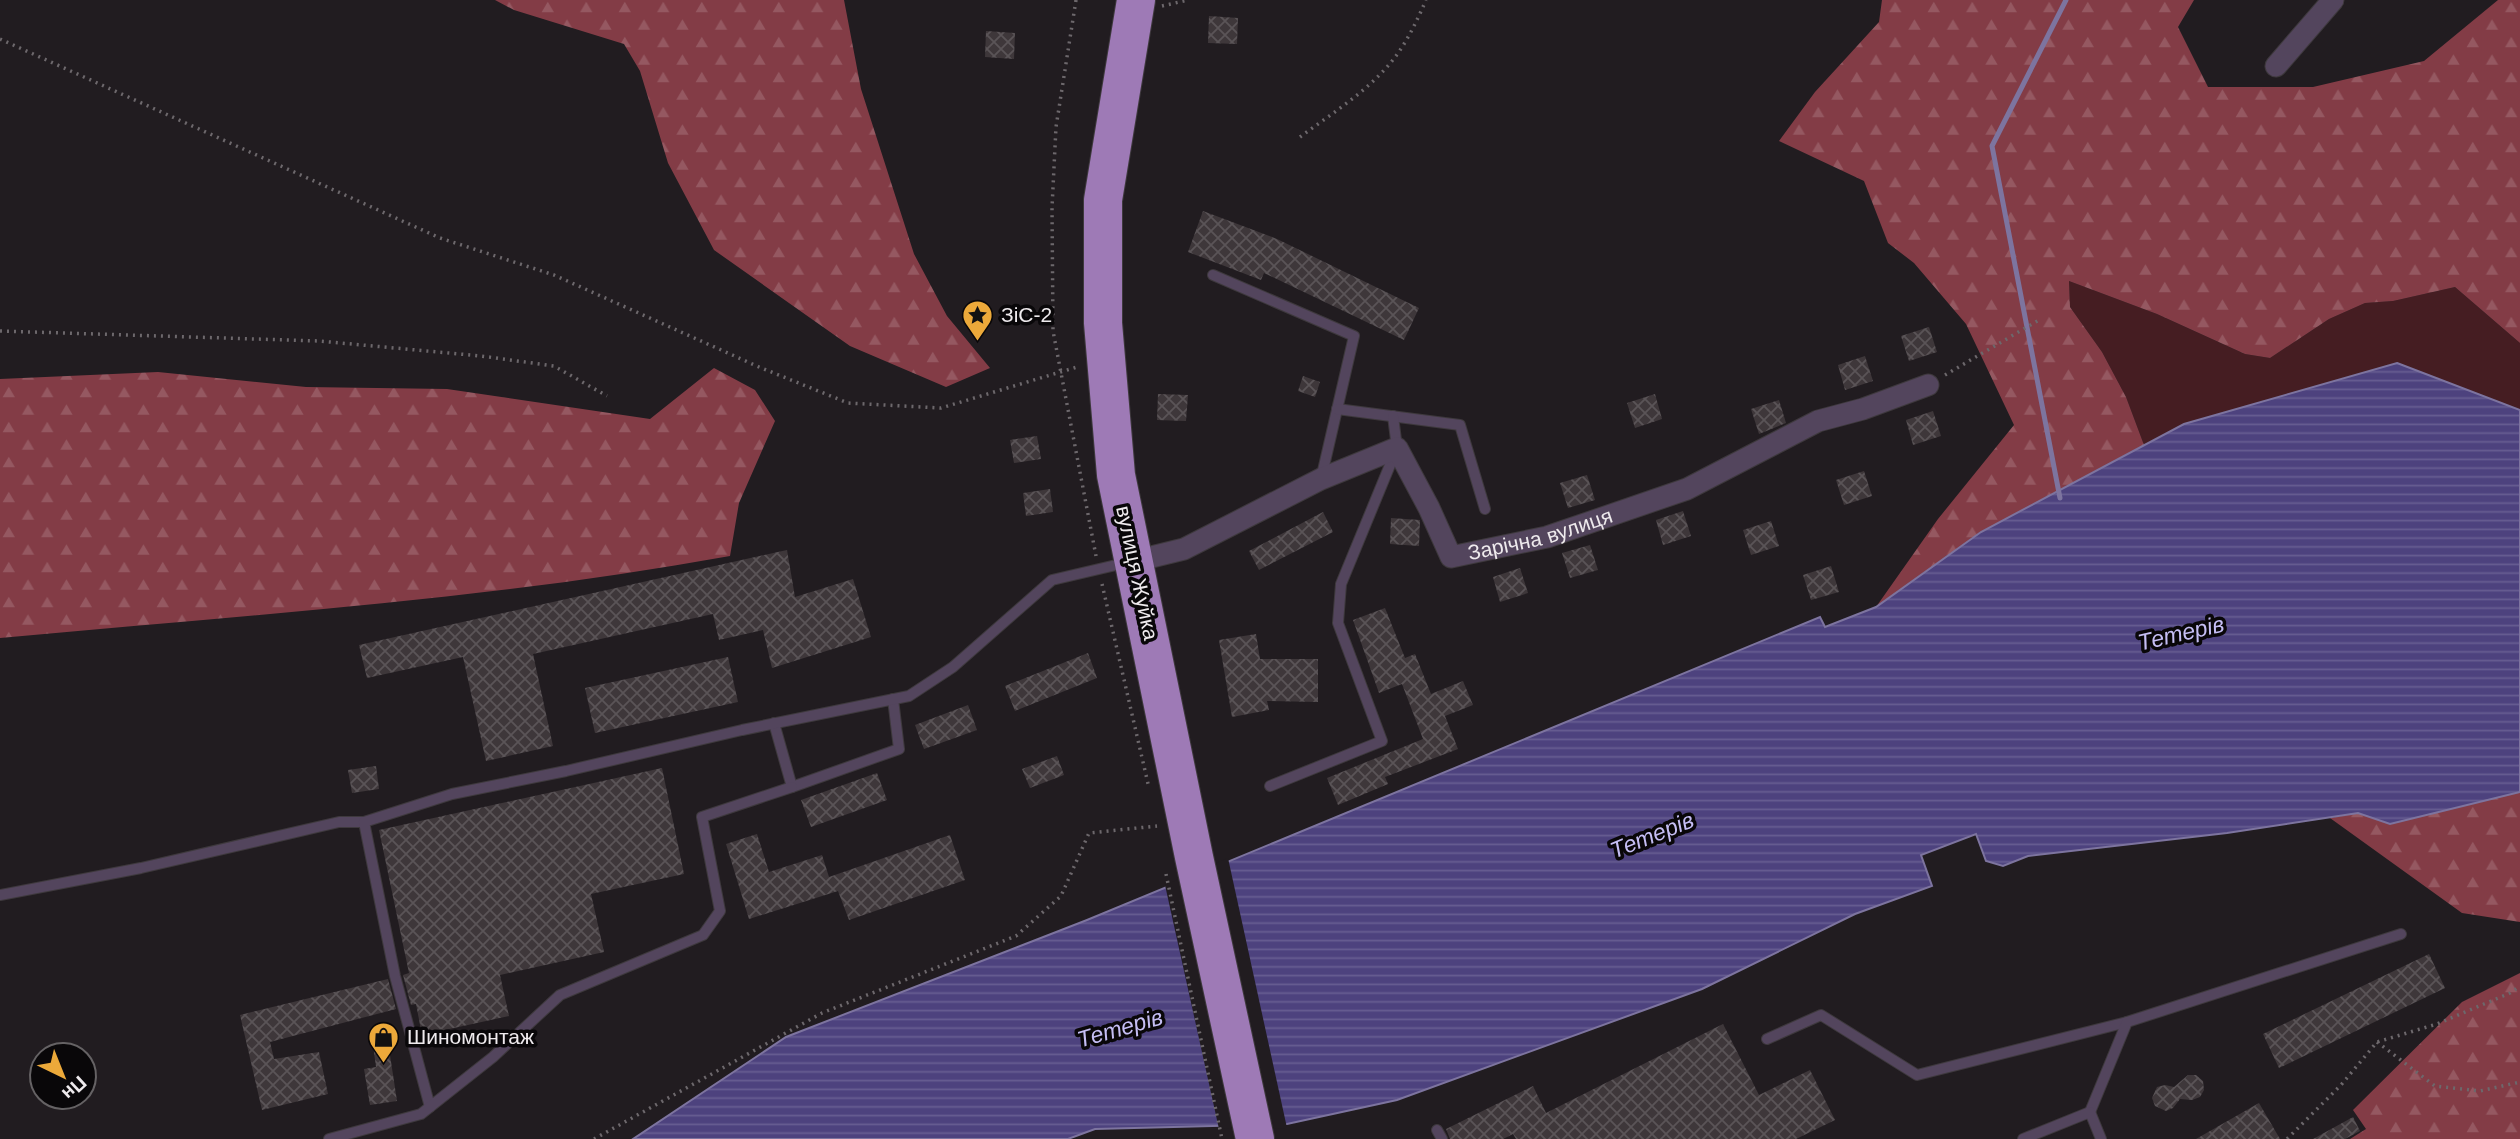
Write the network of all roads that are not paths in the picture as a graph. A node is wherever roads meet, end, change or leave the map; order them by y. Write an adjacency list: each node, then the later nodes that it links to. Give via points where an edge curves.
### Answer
1 (1136, 0): 11 (highway, вулиця Жуйка, via 1103,200 1102,323 1116,475)
2 (2333, 0): 3 (street)
3 (2276, 66)
4 (1213, 275): 6 (lane, via 1354,336)
5 (1928, 386): 8 (street, Зарічна вулиця, via 1818,421 1687,489 1547,537 1451,557)
6 (1337, 409): 7 (lane); 9 (lane)
7 (1393, 416): 8 (lane); 10 (lane, via 1460,425)
8 (1396, 448): 9 (street); 14 (lane, via 1341,584 1338,623 1382,741)
9 (1321, 479): 11 (street, via 1184,549)
10 (1485, 509)
11 (1135, 561): 12 (lane, via 1052,580 953,667 909,696); 24 (highway, вулиця Жуйка, via 1179,861)
12 (893, 699): 13 (lane); 15 (lane, via 899,749)
13 (774, 723): 15 (lane); 16 (lane, via 452,794)
14 (1270, 786)
15 (792, 787): 21 (lane, via 702,817 720,911 703,935 560,995)
16 (364, 822): 17 (lane, via 340,822); 21 (lane, via 395,976)
17 (0, 895)
18 (2400, 934): 19 (lane)
19 (2127, 1022): 20 (lane, via 1917,1075 1821,1015); 22 (lane)
20 (1767, 1039)
21 (430, 1107): 23 (lane, via 421,1114)
22 (2090, 1112): 25 (lane); 26 (lane)
23 (330, 1139)
24 (1255, 1139)
25 (2024, 1139)
26 (2101, 1139)

